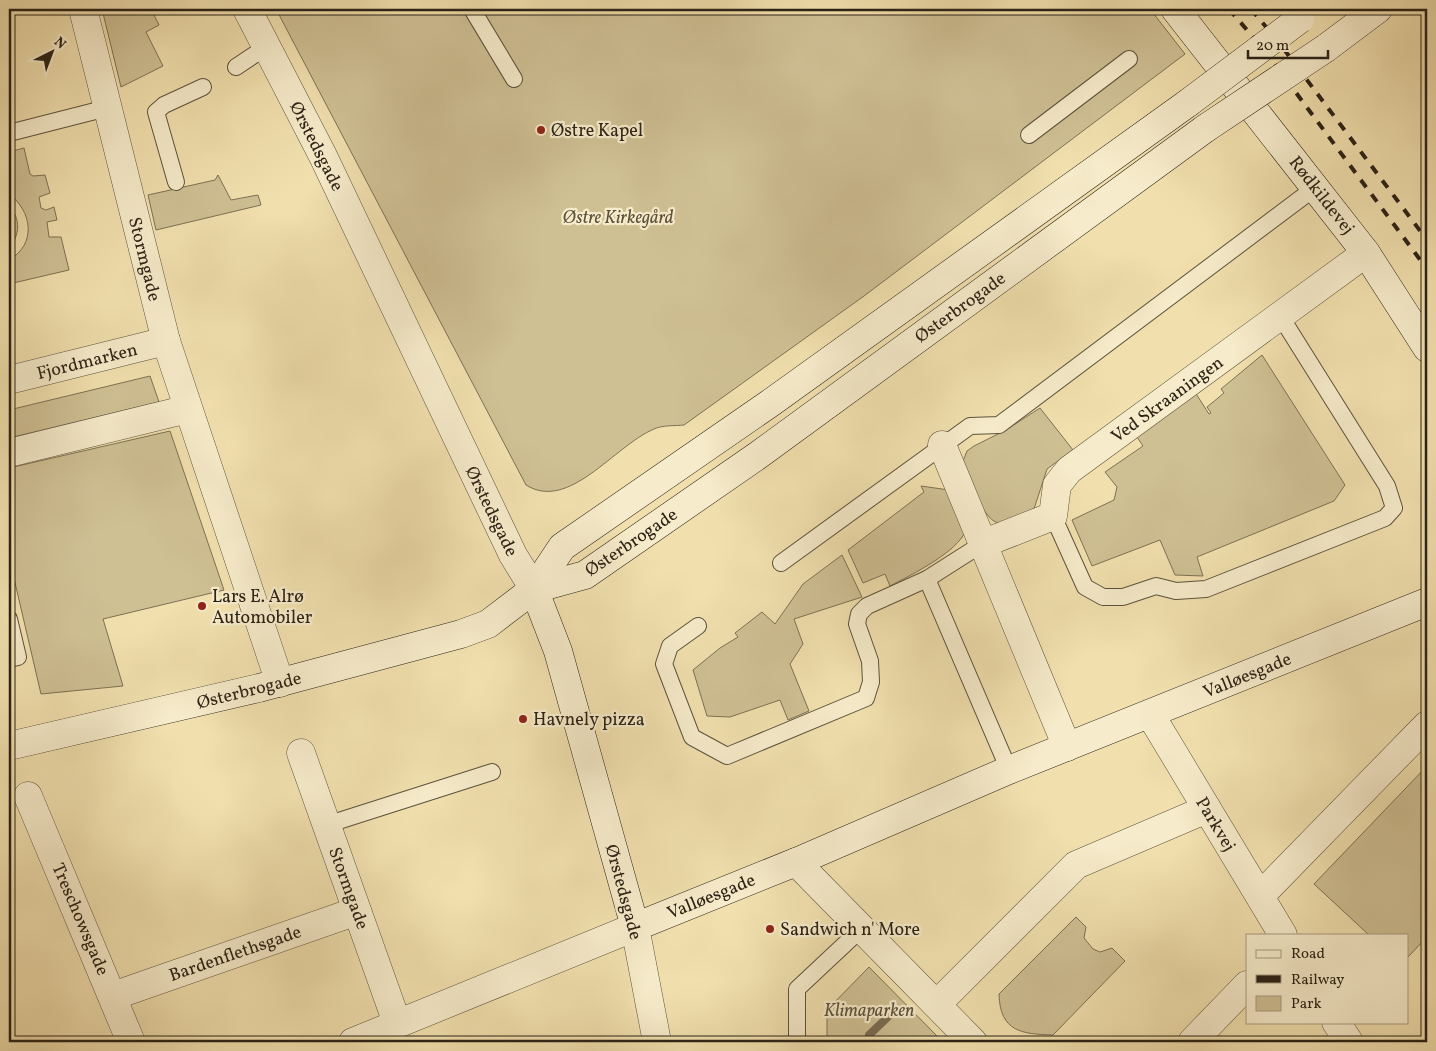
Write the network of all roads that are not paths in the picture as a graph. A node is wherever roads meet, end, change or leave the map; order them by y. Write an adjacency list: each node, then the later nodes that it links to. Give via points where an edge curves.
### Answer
1 (83, 9): 12 (street, Stormgade)
2 (247, 9): 7 (street, Ørstedsgade)
3 (472, 9): 10 (lane)
4 (1175, 9): 16 (street, Rødkildevej)
5 (1378, 9): 29 (street, Østerbrogade, bridge, via 1206,128 757,456 594,569 585,575)
6 (1307, 14): 29 (street, Østerbrogade, bridge, via 1188,104 777,398 562,547)
7 (266, 47): 9 (lane); 29 (street, Ørstedsgade, via 323,156 513,555)
8 (1129, 59): 14 (lane)
9 (236, 67)
10 (514, 79)
11 (203, 87): 15 (lane, via 156,112)
12 (107, 108): 13 (lane); 19 (street, Stormgade)
13 (9, 133)
14 (1029, 135)
15 (176, 182)
16 (1316, 187): 17 (street, Rødkildevej); 23 (lane, via 999,425 970,426)
17 (1366, 253): 18 (street, Ved Skraaningen); 20 (street, Rødkildevej)
18 (1281, 317): 25 (street, Ved Skraaningen, via 1069,470 1057,484); 25 (lane, via 1387,486 1394,508 1385,518 1206,589 1176,591 1156,586 1123,597 1103,597 1085,587)
19 (166, 341): 21 (street, Fjordmarken); 22 (street, Stormgade)
20 (1427, 348)
21 (9, 380)
22 (188, 409): 24 (street); 34 (street, Stormgade)
23 (942, 445): 26 (street); 27 (lane)
24 (9, 453)
25 (1053, 516): 26 (street)
26 (982, 544): 28 (lane); 38 (street)
27 (781, 564)
28 (927, 579): 32 (lane, via 867,606 859,614 857,624 870,661 871,682 866,698 727,756 692,737 664,664 670,646); 40 (lane)
29 (534, 589): 34 (street, Østerbrogade, via 488,624 461,634); 48 (street, Ørstedsgade, via 561,659)
30 (1427, 602): 35 (street, Valløesgade)
31 (9, 618): 33 (lane, via 18,657)
32 (698, 626)
33 (9, 659)
34 (280, 683): 37 (street, Østerbrogade)
35 (1150, 714): 38 (street, Valløesgade); 43 (street, Parkvej)
36 (1427, 725): 46 (street)
37 (9, 746)
38 (1067, 747): 40 (street, Valløesgade)
39 (301, 753): 44 (street, Stormgade)
40 (1009, 770): 45 (street, Valløesgade)
41 (492, 772): 44 (lane)
42 (28, 796): 52 (street, Treschowsgade)
43 (1207, 809): 46 (street, Parkvej); 53 (street, via 1076,866)
44 (326, 825): 47 (street, Stormgade)
45 (796, 862): 48 (street, Valløesgade); 49 (street)
46 (1260, 896): 50 (street, Parkvej)
47 (357, 911): 52 (street, Bardenflethsgade); 54 (street, Stormgade)
48 (635, 927): 54 (street, Valløesgade); 58 (street, Ørstedsgade)
49 (861, 929): 53 (street); 59 (lane, via 797,990)
50 (1282, 934)
51 (1246, 986): 61 (street)
52 (113, 996): 56 (street, Treschowsgade)
53 (937, 1004): 60 (street)
54 (397, 1023): 57 (street, Valløesgade)
55 (1337, 1024): 62 (street)
56 (132, 1042)
57 (353, 1042)
58 (657, 1042)
59 (797, 1042)
60 (973, 1042)
61 (1192, 1042)
62 (1348, 1042)

